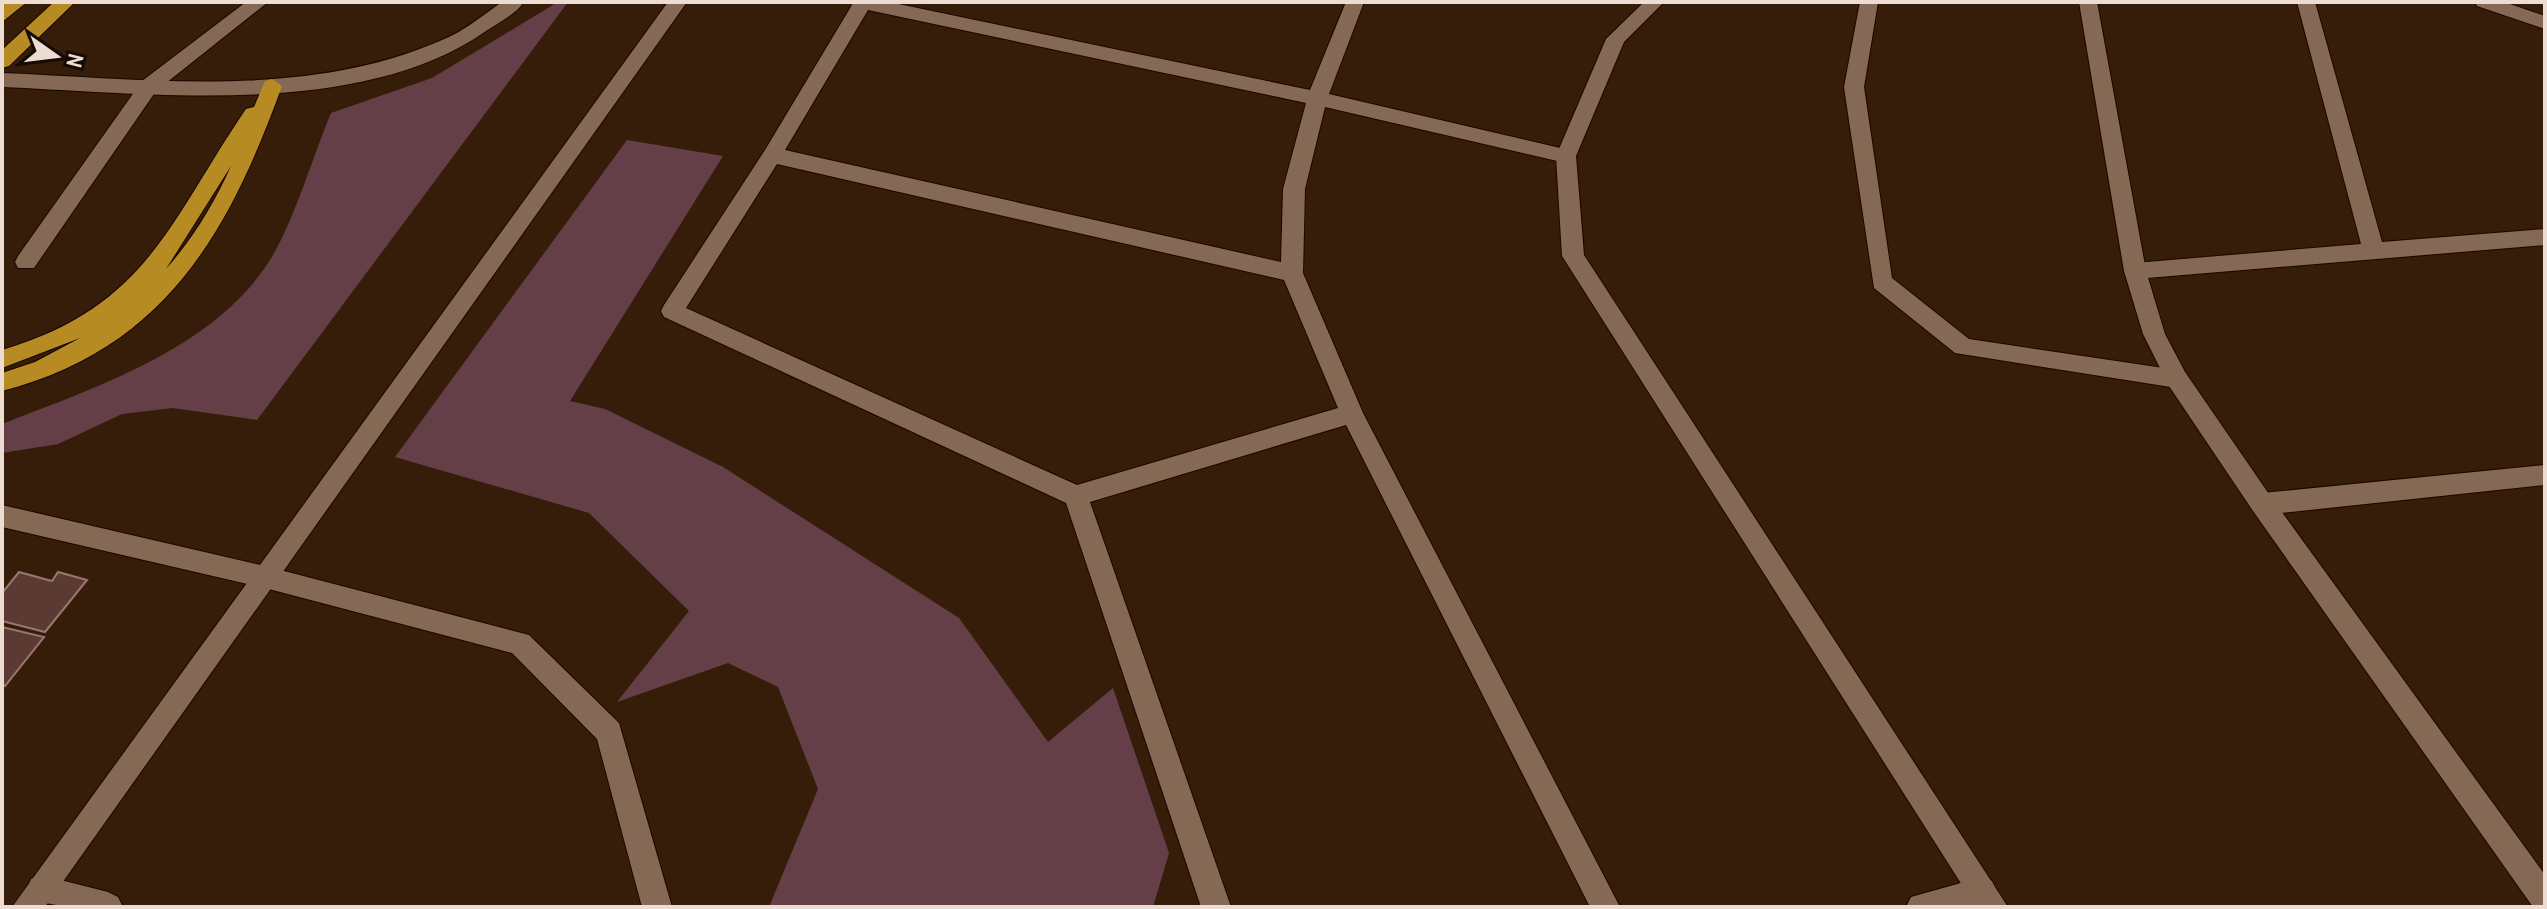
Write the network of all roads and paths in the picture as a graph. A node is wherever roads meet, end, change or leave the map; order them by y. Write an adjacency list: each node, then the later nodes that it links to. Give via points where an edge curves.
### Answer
1 (18, 2): 13 (highway)
2 (66, 2): 15 (highway)
3 (259, 2): 17 (street)
4 (515, 2): 18 (street, via 460,40 409,61 358,75)
5 (678, 2): 35 (street)
6 (862, 2): 19 (street); 20 (street)
7 (1355, 2): 19 (street)
8 (1655, 2): 21 (street, via 1616,39)
9 (1869, 2): 28 (street, via 1854,87 1882,282 1963,347)
10 (2088, 2): 25 (street)
11 (2306, 2): 23 (street)
12 (2484, 2): 14 (street)
13 (2, 16)
14 (2545, 23)
15 (2, 61)
16 (2, 80): 17 (street)
17 (149, 86): 18 (street); 24 (street)
18 (272, 86): 27 (highway, via 224,155 169,251 132,290 79,329); 29 (highway, via 238,178 205,238 175,278 80,351)
19 (1317, 98): 21 (street); 26 (street, via 1294,189)
20 (772, 155): 26 (street); 32 (street, via 672,311)
21 (1566, 156): 37 (street, via 1573,256)
22 (2545, 237): 23 (street)
23 (2374, 251): 25 (street)
24 (26, 262)
25 (2135, 271): 28 (street, via 2154,334)
26 (1292, 273): 30 (street)
27 (2, 359)
28 (2177, 379): 33 (street)
29 (2, 382)
30 (1352, 414): 32 (street); 42 (street)
31 (2545, 475): 33 (street)
32 (1076, 496): 41 (street)
33 (2262, 504): 38 (street)
34 (2, 516): 35 (street)
35 (265, 577): 36 (street); 40 (street, via 520,643 609,732)
36 (34, 898): 39 (street)
37 (1988, 899): 43 (street)
38 (2545, 899)
39 (108, 907)
40 (657, 907)
41 (1216, 907)
42 (1605, 907)
43 (1921, 907)

